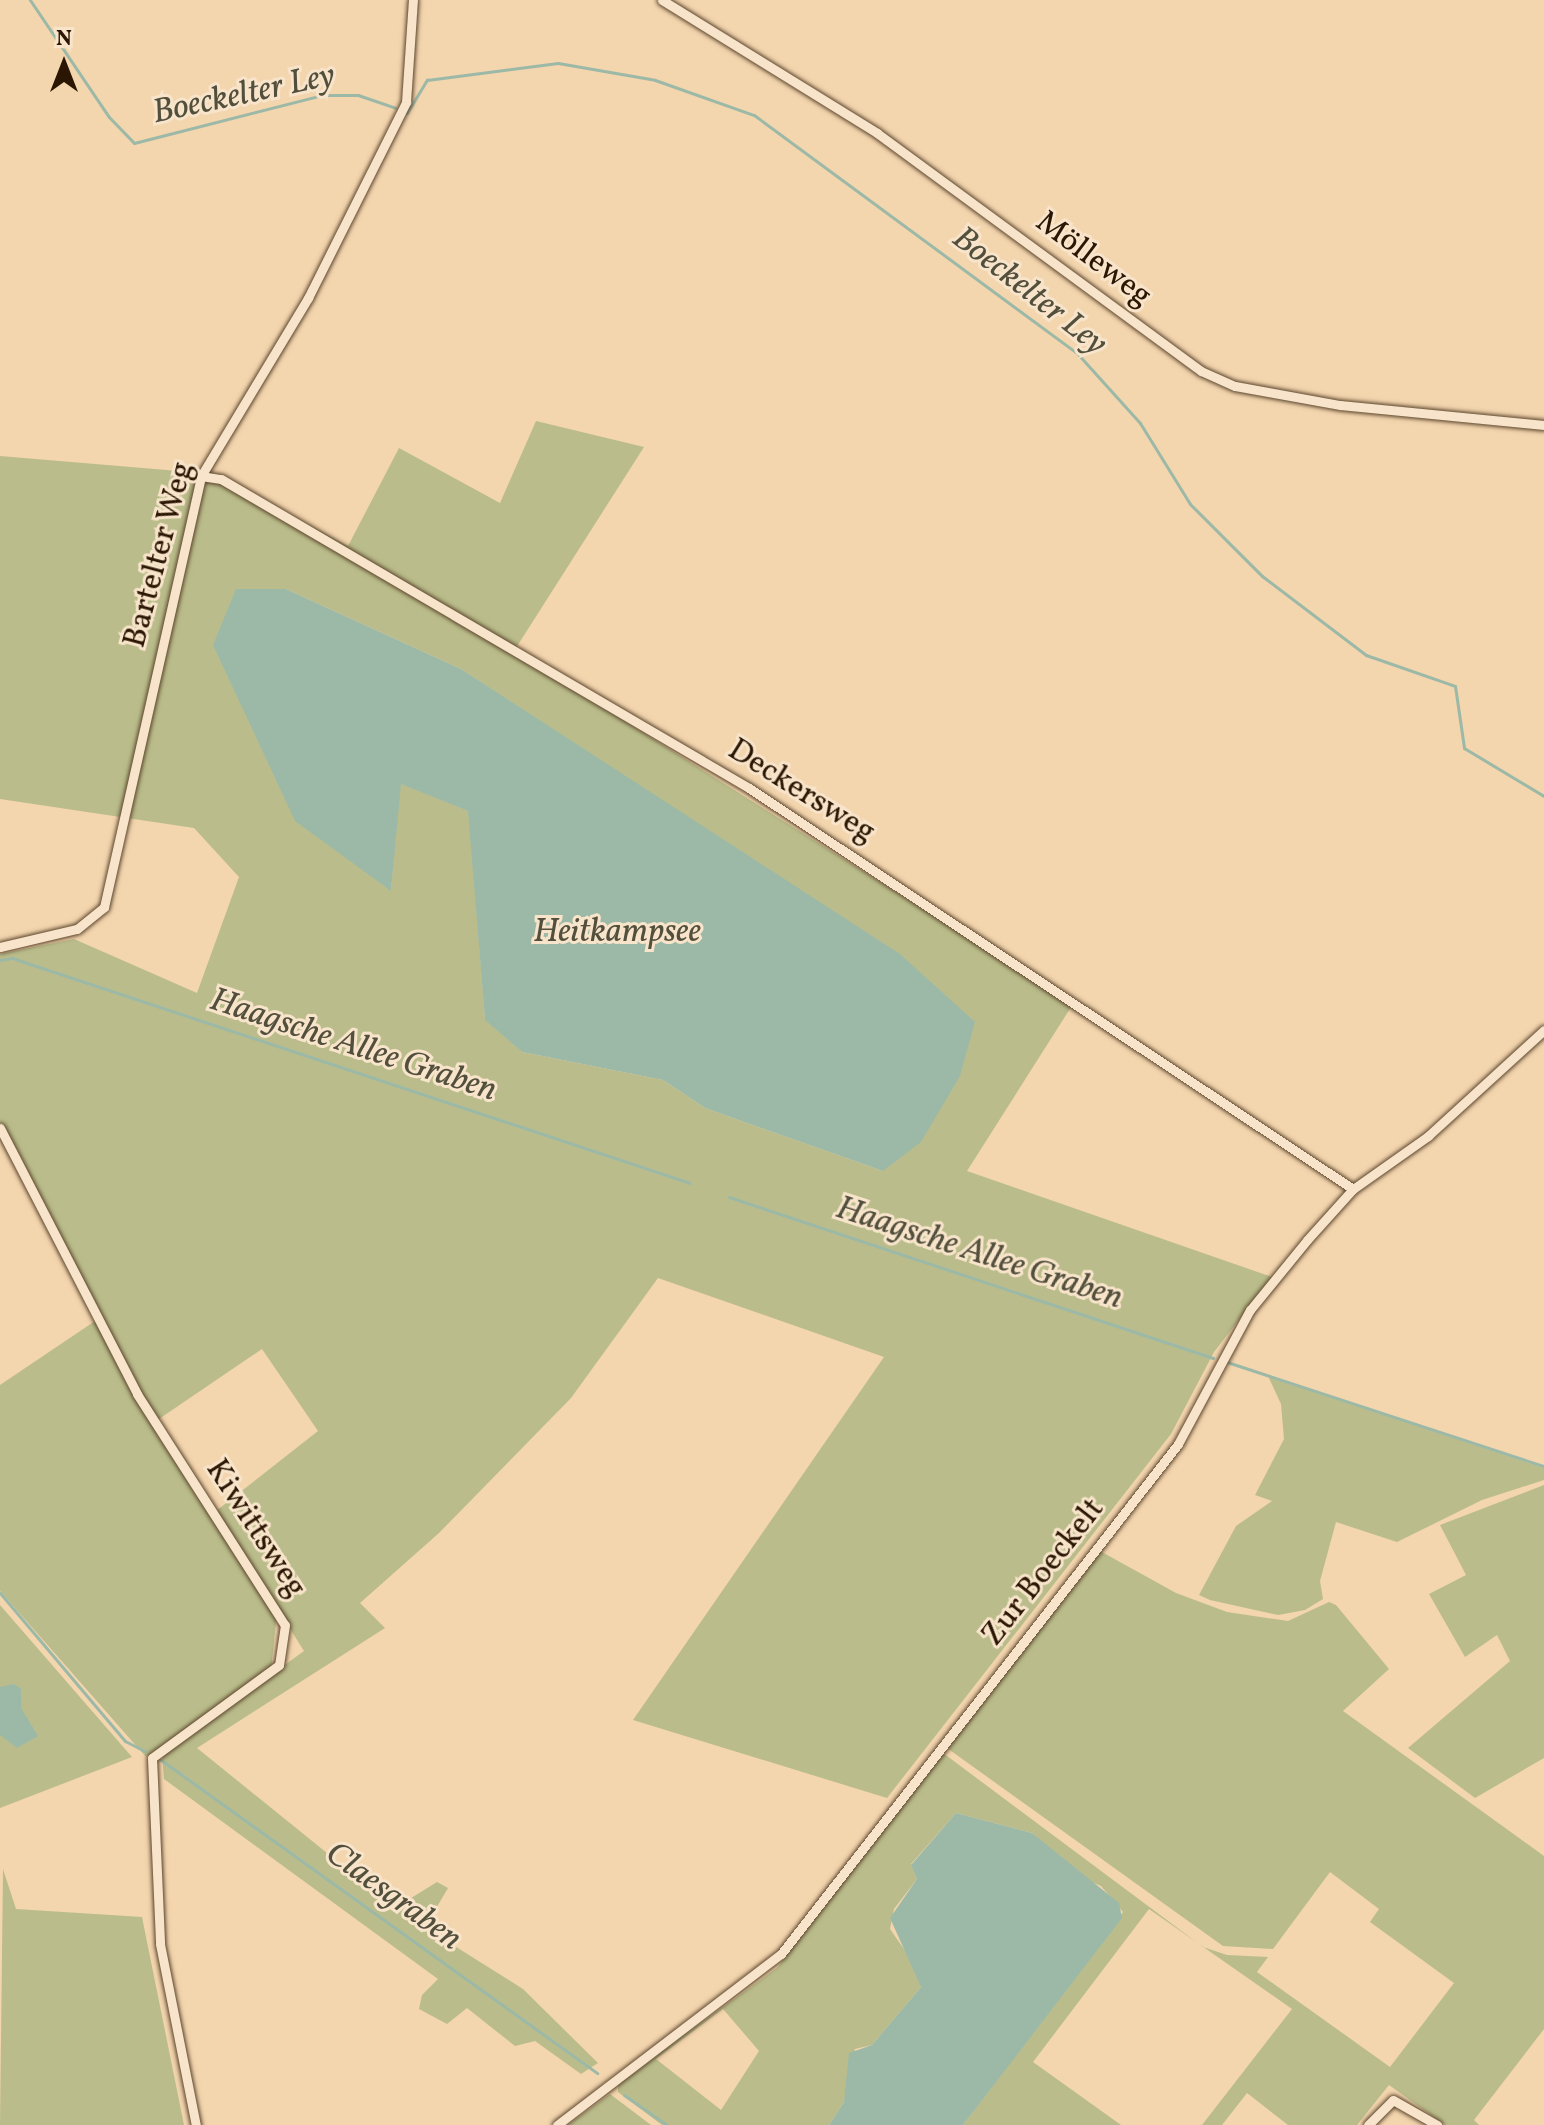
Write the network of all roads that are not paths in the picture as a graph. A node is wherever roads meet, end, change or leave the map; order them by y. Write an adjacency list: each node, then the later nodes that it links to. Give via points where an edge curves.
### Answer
1 (413, 0): 4 (street, Bartelter Weg, via 406,102 308,298)
2 (662, 0): 3 (street, Mölleweg, via 877,133 1201,371 1235,386 1340,405)
3 (1544, 425)
4 (201, 476): 5 (street, Bartelter Weg, via 104,907 77,929); 8 (street, Deckersweg, via 221,479 749,788)
5 (0, 947)
6 (1544, 1030): 8 (street, Zur Boeckelt, via 1428,1136)
7 (0, 1128): 9 (street, Kiwittsweg, via 137,1394 285,1625 279,1665 152,1758 160,1944)
8 (1353, 1189): 10 (street, Zur Boeckelt, via 1250,1310 1178,1444 781,1954)
9 (196, 2125)
10 (557, 2125)
11 (1368, 2125): 12 (street, via 1393,2100)
12 (1437, 2125)

